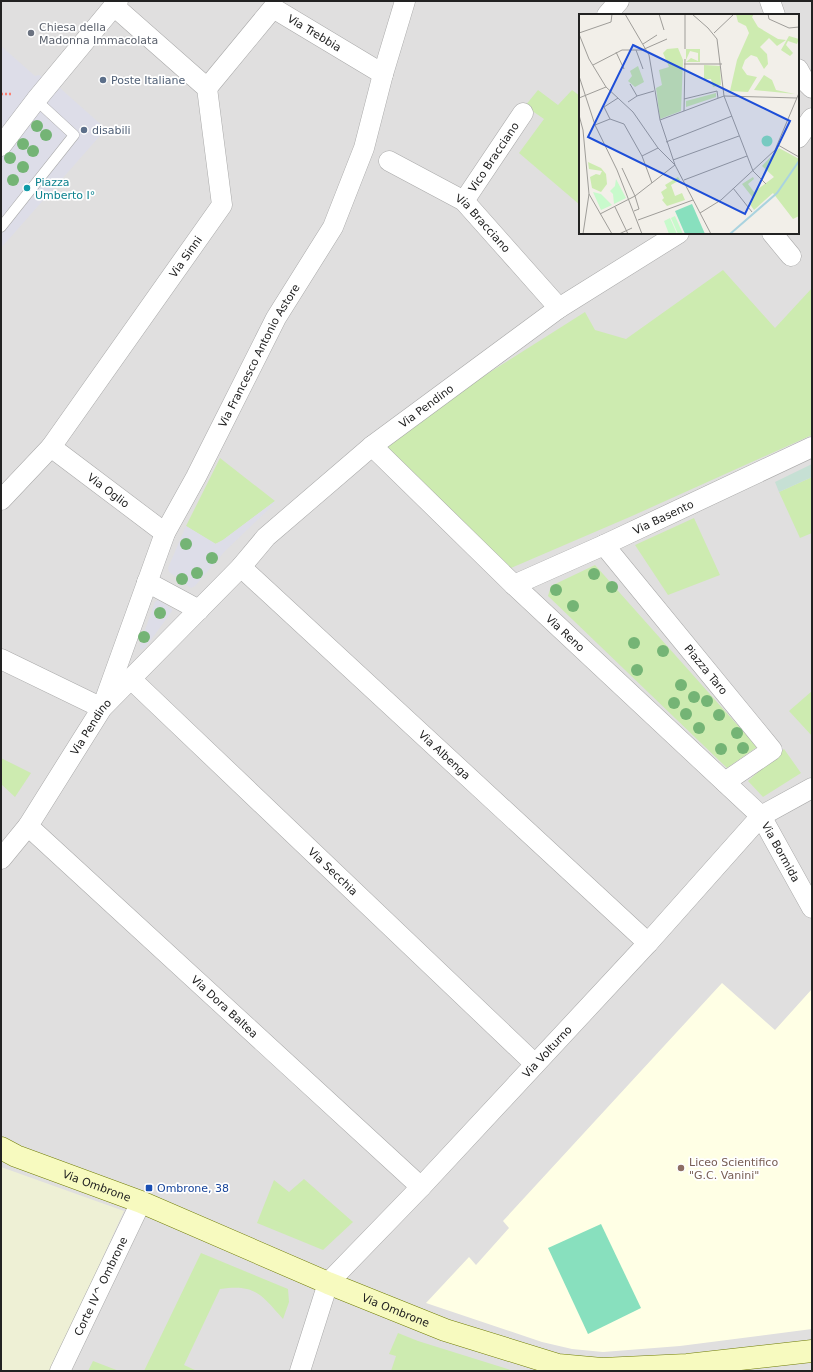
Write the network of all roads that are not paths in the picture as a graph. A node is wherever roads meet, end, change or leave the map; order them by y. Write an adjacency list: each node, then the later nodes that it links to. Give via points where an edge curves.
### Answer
1 (405, 1): 8 (street, Via Francesco Antonio Astore)
2 (619, 1): 5 (street)
3 (770, 1): 6 (street)
4 (116, 3): 9 (street); 11 (street)
5 (608, 14)
6 (775, 14)
7 (799, 71): 10 (street)
8 (383, 74): 9 (street, Via Trebbia, via 273,8); 27 (street, Via Francesco Antonio Astore, via 364,148 333,227 276,318)
9 (207, 88): 24 (street, Via Sinni, via 222,205)
10 (812, 88)
11 (36, 100): 15 (street); 18 (lane, via 74,135)
12 (523, 113): 17 (street, Vico Bracciano)
13 (812, 118): 14 (street)
14 (799, 137)
15 (1, 146)
16 (389, 161): 17 (street, Via Bracciano)
17 (464, 201): 22 (street, Via Bracciano)
18 (1, 227)
19 (677, 234): 22 (street, Via Pendino)
20 (773, 234): 21 (street)
21 (791, 256)
22 (559, 308): 23 (street, Via Pendino)
23 (372, 446): 29 (street, Via Pendino, via 266,537); 31 (street, Via Reno)
24 (52, 447): 26 (street, Via Sinni); 27 (street, Via Oglio)
25 (812, 447): 28 (street, Via Basento)
26 (1, 500)
27 (165, 533): 30 (street, Via Francesco Antonio Astore)
28 (604, 545): 31 (street, Via Basento); 36 (street, Piazza Taro, via 772,750)
29 (241, 567): 32 (street, Via Pendino); 42 (street, Via Albenga)
30 (148, 582): 32 (street); 35 (street, Via Francesco Antonio Astore)
31 (514, 585): 36 (street, Via Reno)
32 (199, 610): 34 (street, Via Pendino)
33 (1, 659): 35 (street)
34 (131, 679): 35 (street, Via Pendino); 43 (street, Via Secchia)
35 (102, 708): 39 (street, Via Pendino)
36 (725, 782): 38 (street, Via Reno)
37 (812, 788): 38 (street, Via Volturno)
38 (761, 816): 41 (street, Via Bormida); 42 (street, Via Volturno)
39 (28, 826): 40 (street, Via Pendino); 45 (street, Via Dora Baltea)
40 (1, 859)
41 (812, 908)
42 (648, 943): 43 (street, Via Volturno)
43 (535, 1064): 45 (street, Via Volturno)
44 (1, 1148): 46 (street, Via Ombrone, via 16,1156)
45 (421, 1188): 47 (street, Via Volturno)
46 (141, 1202): 47 (street, Via Ombrone); 50 (street, Corte IV^ Ombrone)
47 (328, 1283): 49 (street, Via Ombrone, via 445,1330 558,1364); 51 (street)
48 (812, 1351): 49 (street, Via Ombrone, via 687,1365)
49 (602, 1370)
50 (60, 1371)
51 (300, 1371)

